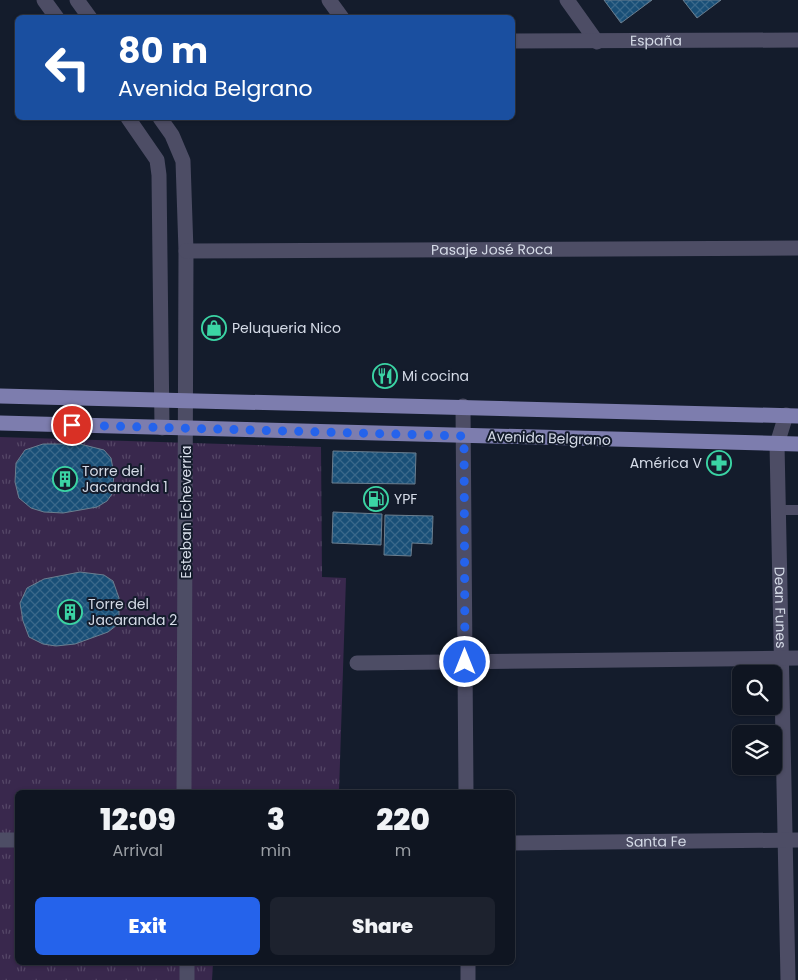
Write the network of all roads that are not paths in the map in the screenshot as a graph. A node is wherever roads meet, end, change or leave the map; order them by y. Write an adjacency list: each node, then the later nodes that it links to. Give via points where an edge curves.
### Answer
1 (44, 0): 5 (street)
2 (77, 0): 6 (street)
3 (329, 0): 7 (street)
4 (567, 0): 10 (street)
5 (55, 15)
6 (88, 15)
7 (340, 15)
8 (798, 40): 10 (street, España)
9 (515, 42): 10 (street, España)
10 (597, 42)
11 (129, 120): 16 (street, via 157,160 159,174)
12 (161, 120): 14 (street, Esteban Echeverria, via 172,135 182,162)
13 (798, 248): 14 (street, Pasaje José Roca)
14 (186, 251): 17 (street, Esteban Echeverria)
15 (0, 396): 16 (main road)
16 (163, 401): 17 (main road); 21 (street)
17 (187, 401): 18 (main road); 22 (street, Esteban Echeverria)
18 (463, 406): 19 (main road); 23 (street)
19 (792, 415): 25 (street, Dean Funes)
20 (0, 423): 21 (main road, Avenida Belgrano)
21 (162, 428): 22 (main road, Avenida Belgrano)
22 (186, 429): 23 (main road, Avenida Belgrano); 33 (street, Esteban Echeverria)
23 (464, 436): 25 (main road, Avenida Belgrano); 31 (street)
24 (798, 436): 25 (street)
25 (777, 444): 26 (main road, Avenida Belgrano); 27 (street, Dean Funes)
26 (798, 444)
27 (778, 510): 28 (lane); 29 (street, Dean Funes)
28 (798, 510)
29 (781, 658): 30 (street); 31 (street); 37 (street, Dean Funes)
30 (798, 658)
31 (465, 662): 32 (street); 34 (street)
32 (357, 663)
33 (184, 790)
34 (466, 790)
35 (0, 840): 36 (street)
36 (15, 840)
37 (792, 840): 38 (street, Santa Fe); 43 (street, Dean Funes)
38 (515, 844)
39 (187, 965): 41 (street)
40 (468, 965): 42 (street)
41 (187, 980)
42 (468, 980)
43 (788, 980)

